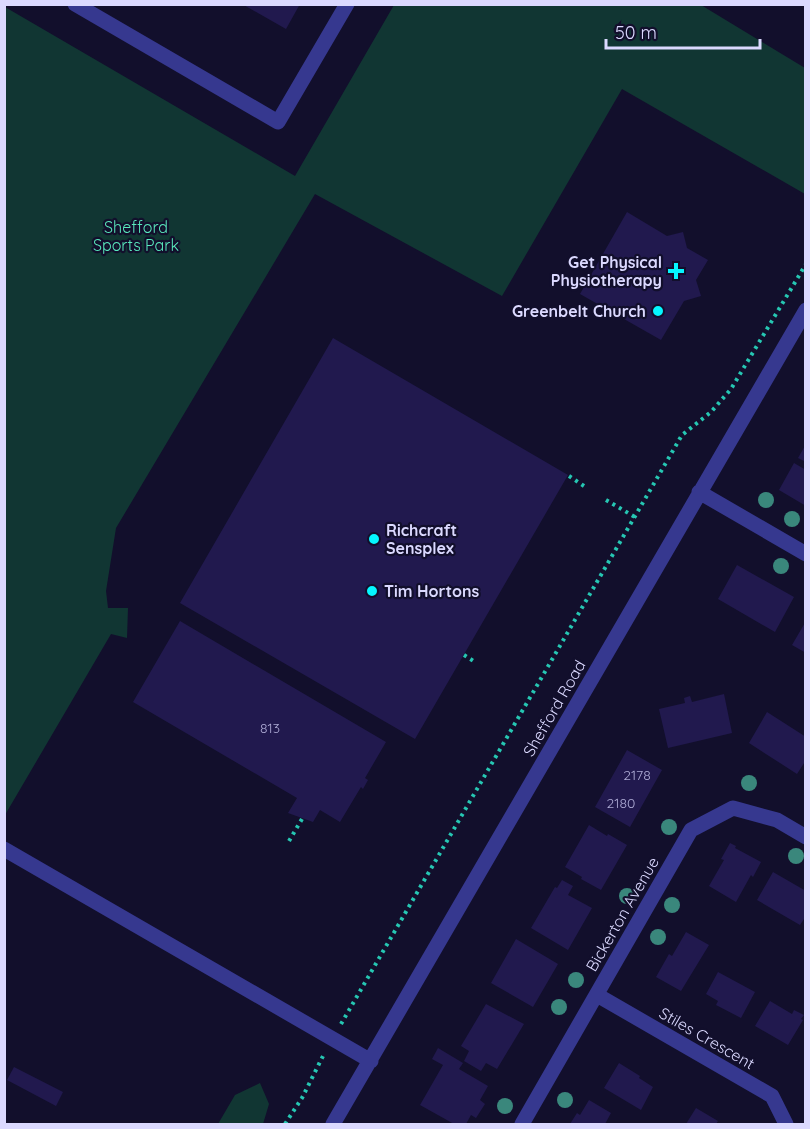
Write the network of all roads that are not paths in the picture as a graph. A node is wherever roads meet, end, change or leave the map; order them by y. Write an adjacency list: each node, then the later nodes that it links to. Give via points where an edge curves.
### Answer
1 (75, 4): 2 (street, via 278,122)
2 (346, 4)
3 (806, 310): 4 (street, Shefford Road)
4 (699, 492): 5 (street); 9 (street, Shefford Road)
5 (806, 554)
6 (806, 837): 8 (street, Bickerton Avenue, via 777,820 733,808 691,830)
7 (4, 849): 9 (street)
8 (597, 995): 11 (street, Bickerton Avenue); 12 (street, Stiles Crescent, via 772,1096)
9 (371, 1060): 10 (street, Shefford Road)
10 (333, 1125)
11 (522, 1125)
12 (786, 1125)

